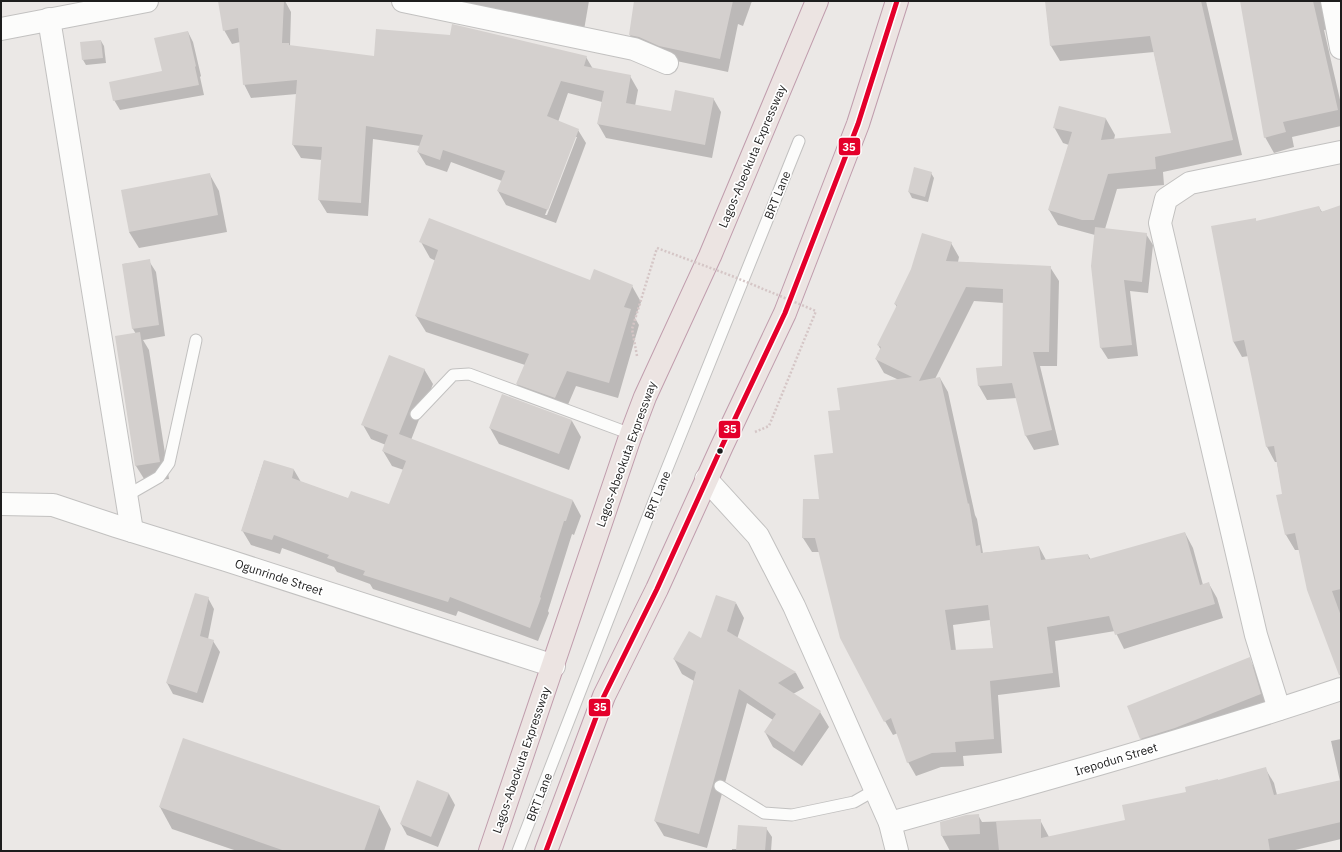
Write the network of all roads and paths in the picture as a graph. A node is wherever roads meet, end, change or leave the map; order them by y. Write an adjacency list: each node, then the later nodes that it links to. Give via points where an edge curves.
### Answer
1 (147, 1): 6 (street)
2 (403, 1): 9 (street, via 634,49)
3 (817, 1): 16 (highway, Lagos-Abeokuta Expressway, via 710,256 645,397)
4 (897, 1): 17 (highway, via 858,124 785,313)
5 (1332, 1): 8 (street)
6 (49, 19): 7 (street); 18 (street)
7 (1, 29)
8 (1341, 48)
9 (667, 64)
10 (799, 141): 28 (lane, BRT Lane)
11 (1341, 152): 23 (street, via 1190,183 1166,199 1160,222 1256,635)
12 (632, 329): 15 (path, bridge, via 657,248 816,311)
13 (196, 340): 18 (lane, via 170,463 159,477)
14 (416, 414): 16 (lane, via 453,375 469,374)
15 (769, 426)
16 (631, 434): 21 (highway, Lagos-Abeokuta Expressway)
17 (706, 479): 25 (street, via 758,536 794,606); 29 (highway, via 657,589 604,696)
18 (126, 496): 20 (street)
19 (1, 504): 20 (street, Ogunrinde Street, via 53,505)
20 (132, 531): 21 (street, Ogunrinde Street)
21 (554, 666): 27 (highway, Lagos-Abeokuta Expressway)
22 (1341, 689): 23 (street, Irepodun Street)
23 (1279, 710): 26 (street, Irepodun Street, via 1099,765)
24 (720, 786): 25 (lane, via 764,813 792,815 854,802)
25 (875, 790): 26 (street)
26 (890, 823): 30 (street)
27 (490, 851)
28 (518, 851)
29 (546, 851)
30 (897, 851)

